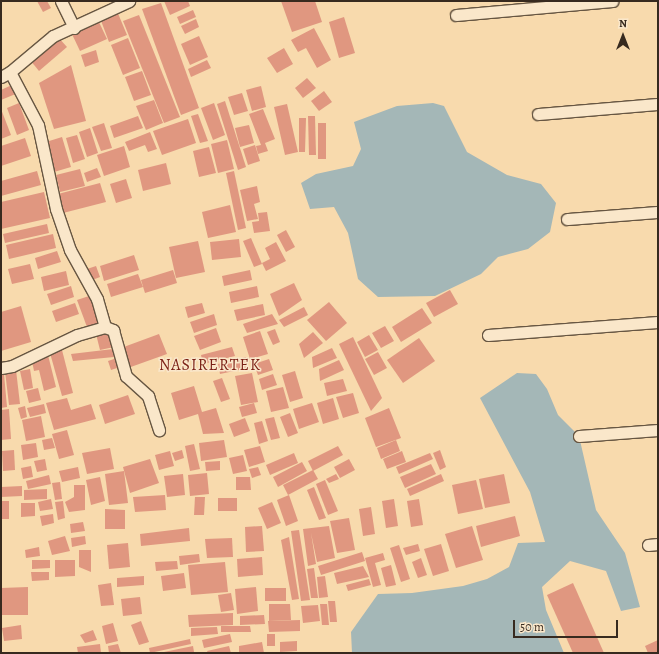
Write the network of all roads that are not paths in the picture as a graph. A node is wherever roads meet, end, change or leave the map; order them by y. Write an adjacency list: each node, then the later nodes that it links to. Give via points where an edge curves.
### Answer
1 (61, 1): 5 (street)
2 (129, 1): 5 (street)
3 (612, 1): 4 (street)
4 (456, 15)
5 (74, 28): 6 (street, via 53,36)
6 (6, 74): 12 (street, via 38,125 56,209 70,250 97,298)
7 (658, 104): 8 (street)
8 (538, 114)
9 (658, 212): 10 (street)
10 (567, 219)
11 (658, 322): 13 (street)
12 (105, 328): 14 (street, via 78,335 12,366); 15 (street, via 113,330 126,376 148,396)
13 (488, 335)
14 (1, 368)
15 (159, 430)
16 (658, 430): 17 (street)
17 (579, 436)

